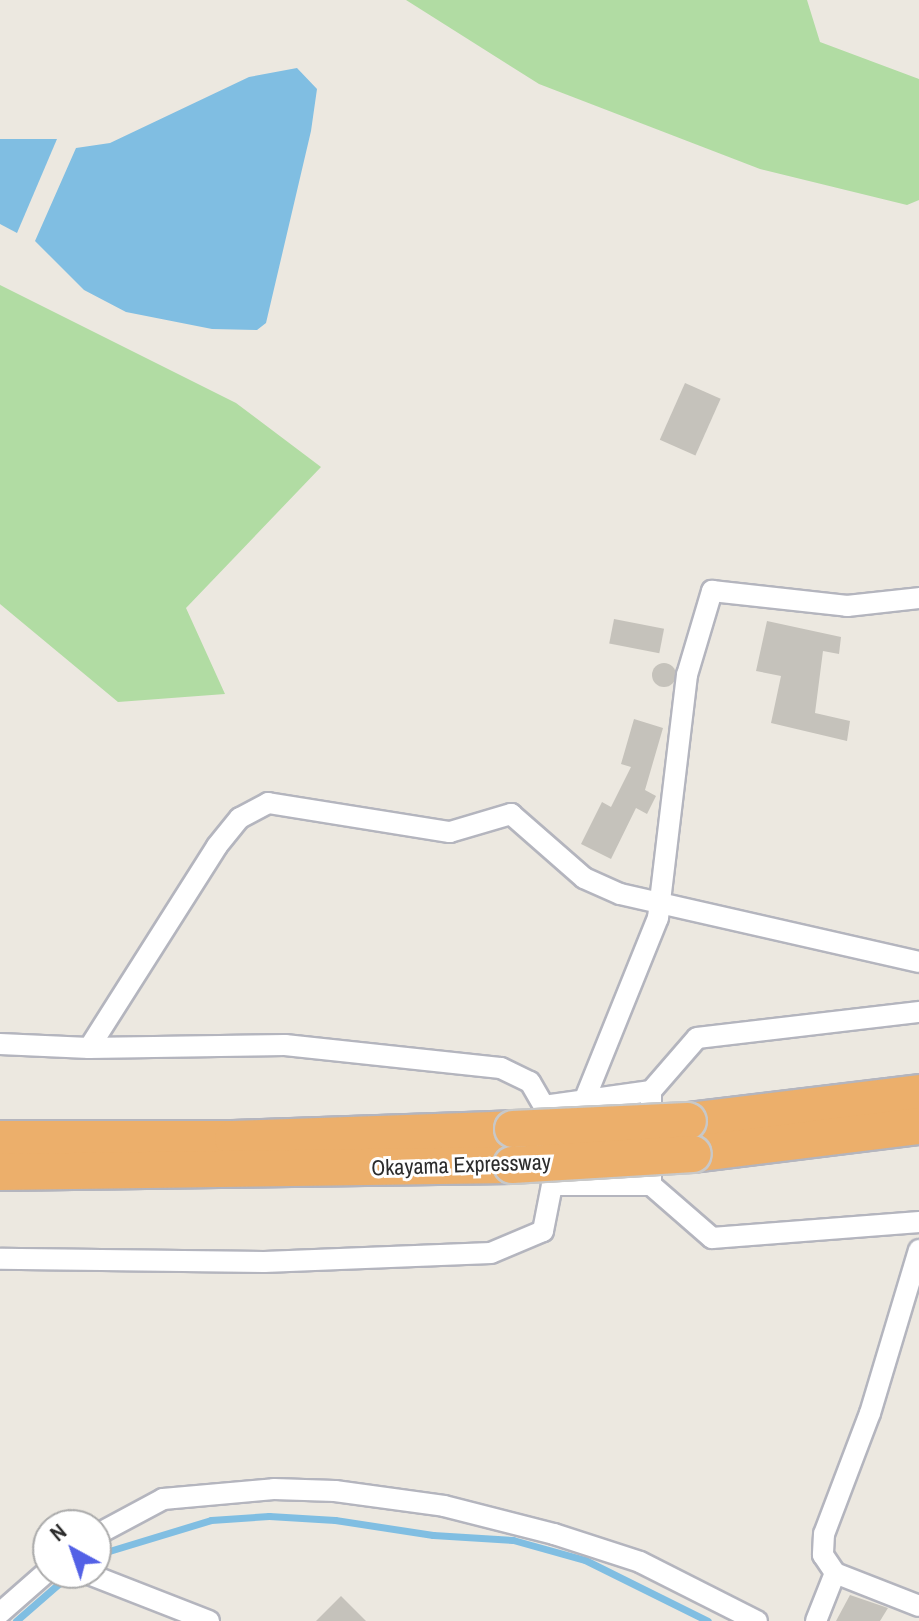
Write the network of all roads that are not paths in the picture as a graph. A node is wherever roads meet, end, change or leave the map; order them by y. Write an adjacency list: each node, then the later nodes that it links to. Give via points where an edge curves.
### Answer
1 (919, 598): 2 (street, via 847,606 712,591 687,675)
2 (661, 904): 3 (street); 6 (street, via 584,878 511,814 450,832 268,803 240,818 217,846); 9 (street)
3 (919, 962)
4 (919, 1012): 7 (street, via 697,1038)
5 (0, 1044): 6 (street)
6 (89, 1048): 10 (street, via 285,1045 501,1068 530,1082)
7 (651, 1091): 9 (street); 15 (street)
8 (919, 1093): 12 (highway, Okayama Expressway)
9 (584, 1101): 10 (street)
10 (544, 1106): 14 (street)
11 (919, 1126): 12 (highway, Okayama Expressway)
12 (690, 1138): 13 (highway, Okayama Expressway, bridge, via 513,1129); 13 (highway, Okayama Expressway, bridge, via 512,1165)
13 (2, 1147)
14 (552, 1185): 15 (street); 18 (street, via 543,1231 491,1253 264,1262)
15 (651, 1185): 16 (street, via 712,1238)
16 (919, 1222)
17 (919, 1250): 20 (street, via 870,1413 824,1534 823,1555)
18 (0, 1259)
19 (112, 1526): 26 (street, via 163,1499 274,1489 335,1491 444,1506 640,1562)
20 (835, 1573): 23 (street); 27 (street)
21 (112, 1583): 25 (street)
22 (32, 1585): 24 (street)
23 (919, 1606)
24 (0, 1613)
25 (209, 1621)
26 (757, 1621)
27 (816, 1621)

